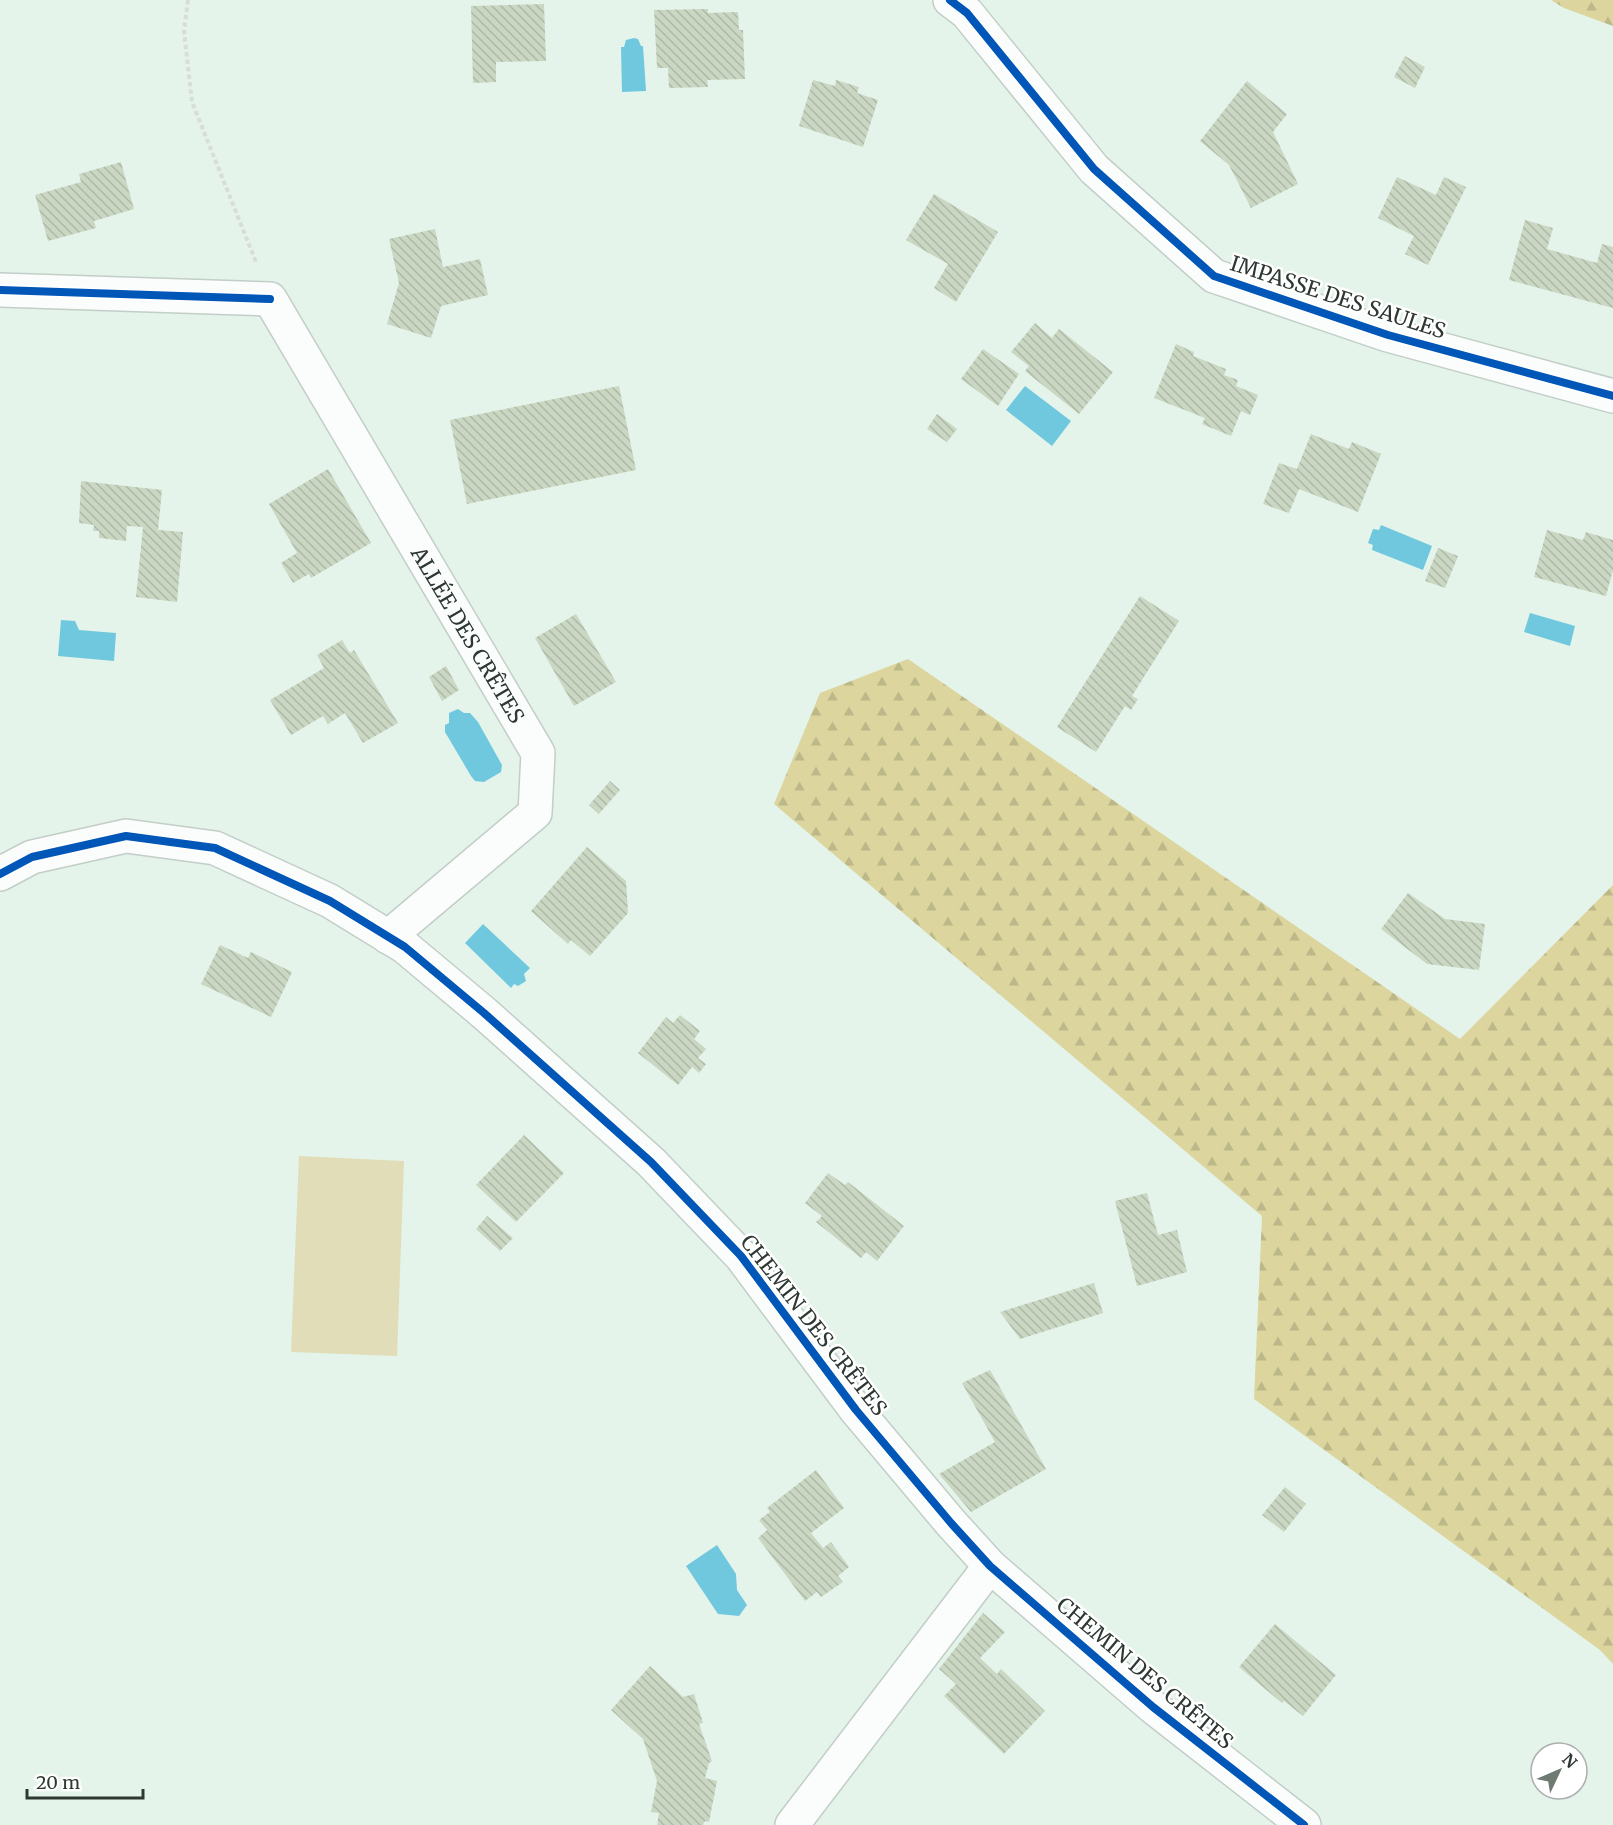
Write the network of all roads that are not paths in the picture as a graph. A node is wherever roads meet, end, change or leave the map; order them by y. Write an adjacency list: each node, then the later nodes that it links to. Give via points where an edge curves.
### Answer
1 (950, 0): 3 (street, IMPASSE DES SAULES, via 967,13 1094,169 1214,276 1388,336)
2 (0, 290): 5 (street, ALLÉE DES CRÊTES, via 270,298 538,753 536,813)
3 (1613, 396)
4 (0, 874): 5 (street, CHEMIN DES CRÊTES, via 32,857 126,836 215,848 330,901)
5 (388, 937): 6 (street, CHEMIN DES CRÊTES, via 484,1013 651,1162 741,1256 856,1410)
6 (990, 1566): 7 (street); 8 (street, CHEMIN DES CRÊTES, via 1154,1707)
7 (792, 1825)
8 (1304, 1825)

